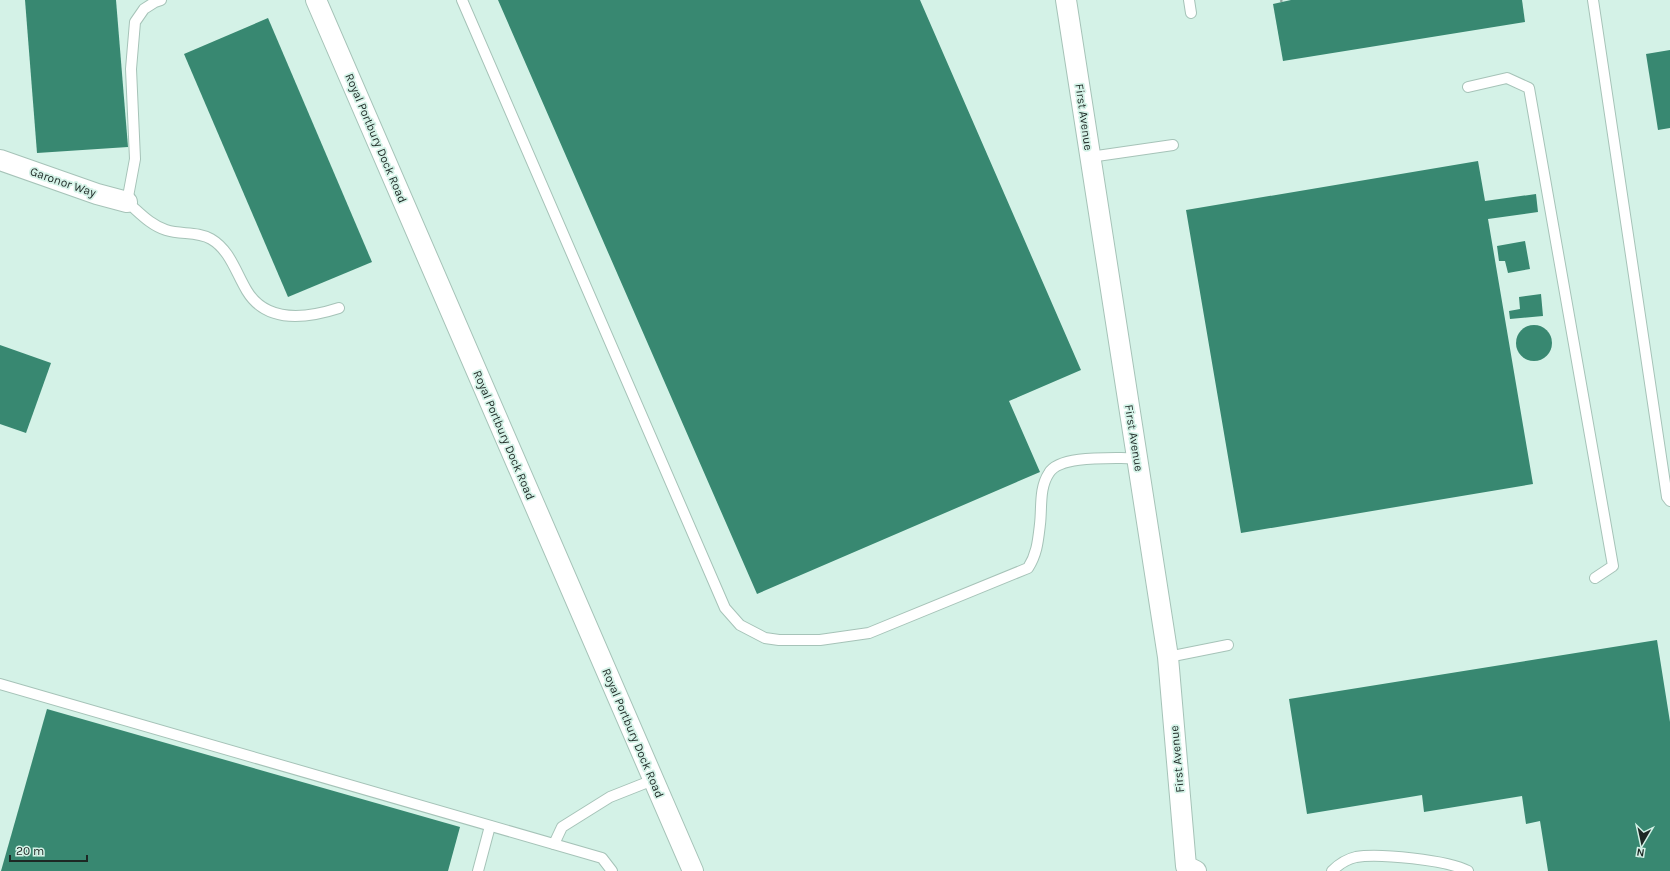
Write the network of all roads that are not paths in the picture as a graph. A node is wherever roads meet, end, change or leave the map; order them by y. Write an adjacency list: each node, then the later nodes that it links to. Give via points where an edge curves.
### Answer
1 (161, 0): 12 (lane, via 144,9 135,22 131,69 135,159)
2 (316, 0): 20 (street, Royal Portbury Dock Road)
3 (462, 0): 14 (lane, via 725,608 740,625 765,638 794,642 869,634 1028,568 1037,550 1042,492 1048,474 1054,466 1074,460)
4 (1066, 0): 10 (street, First Avenue)
5 (1189, 0): 7 (lane)
6 (1592, 0): 15 (lane, via 1667,497)
7 (1191, 12)
8 (1468, 87): 16 (lane, via 1507,78 1529,88 1613,566)
9 (1173, 145): 10 (lane)
10 (1090, 158): 14 (street, First Avenue)
11 (0, 160): 12 (street, Garonor Way, via 96,194)
12 (127, 202): 13 (lane, via 141,216 166,230 196,234 219,245 231,260 247,292 256,302 273,313 306,317)
13 (339, 308)
14 (1137, 458): 18 (street, First Avenue)
15 (1670, 501)
16 (1594, 578)
17 (1228, 645): 18 (lane)
18 (1168, 657): 26 (street, First Avenue, via 1186,866)
19 (0, 684): 21 (lane)
20 (653, 780): 22 (lane, via 610,797 562,827); 25 (street, Royal Portbury Dock Road)
21 (490, 826): 22 (lane); 23 (lane)
22 (554, 844): 24 (lane, via 602,858)
23 (478, 871)
24 (612, 871)
25 (692, 871)
26 (1196, 871)
27 (1332, 871): 28 (lane, via 1354,857 1376,855 1435,862)
28 (1468, 871)

